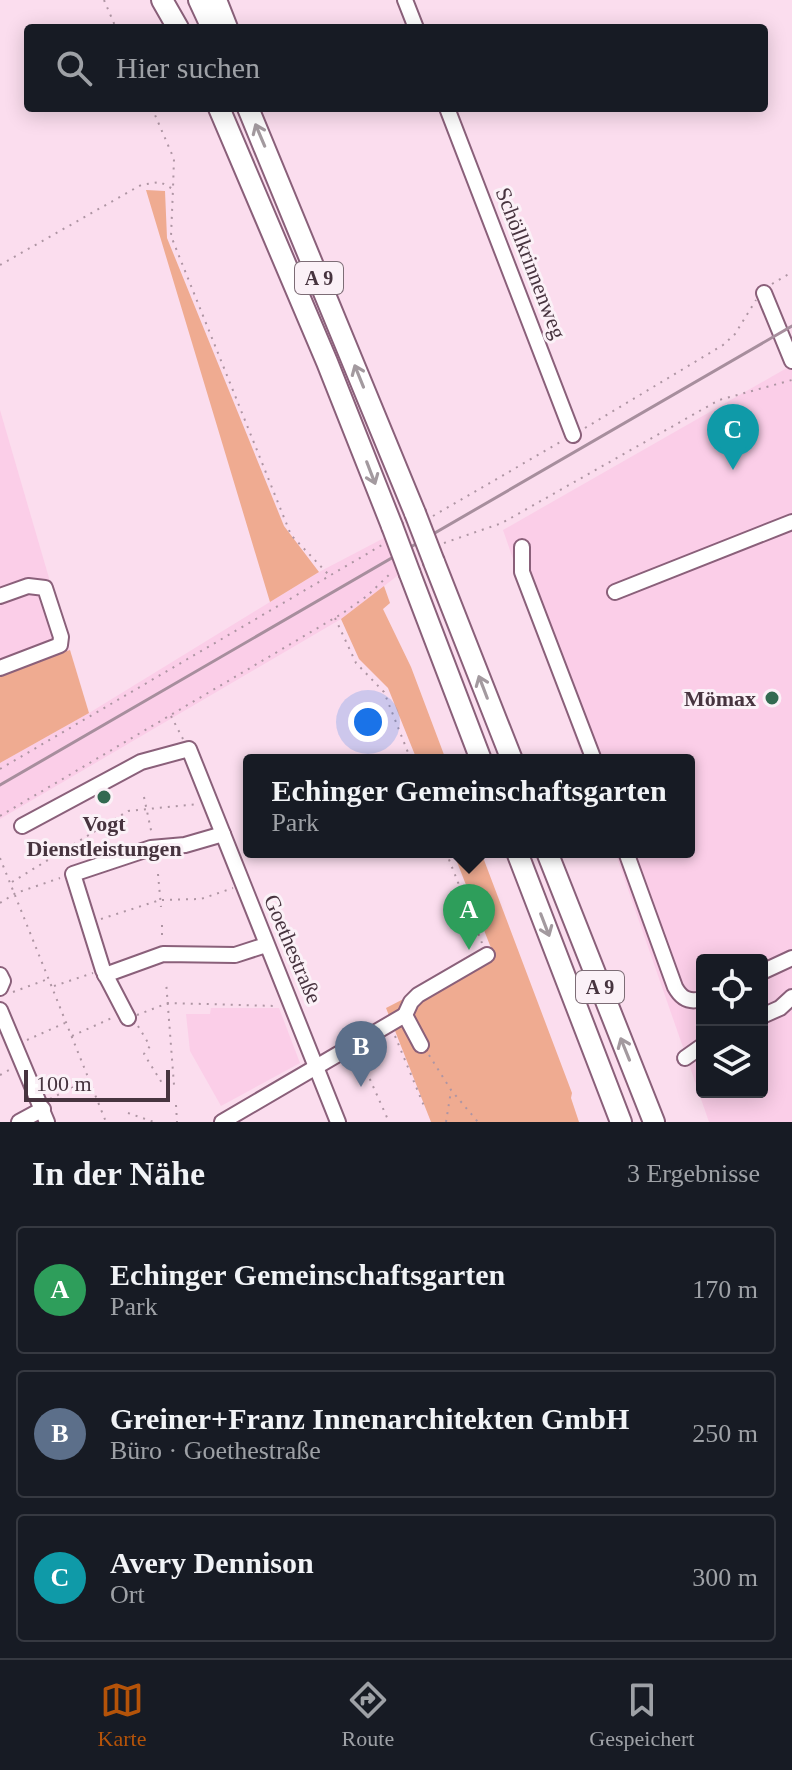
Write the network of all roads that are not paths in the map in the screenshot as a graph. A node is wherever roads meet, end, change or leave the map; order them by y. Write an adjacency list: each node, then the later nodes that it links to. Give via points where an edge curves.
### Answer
1 (162, 0): 6 (highway)
2 (172, 0): 7 (highway)
3 (199, 0): 8 (highway)
4 (216, 0): 9 (highway)
5 (405, 0): 10 (street)
6 (178, 24)
7 (180, 24)
8 (210, 24)
9 (225, 24)
10 (414, 24)
11 (221, 112): 22 (highway, A 9, one-way to 22, bridge, via 315,333 388,535)
12 (250, 112): 23 (highway, A 9, one-way to 12, bridge, via 420,517)
13 (449, 112): 16 (street, Schöllkrinnenweg)
14 (764, 293): 15 (street)
15 (792, 361)
16 (573, 435)
17 (792, 522): 19 (street)
18 (522, 547): 24 (street, via 522,572)
19 (615, 592)
20 (0, 596): 21 (street, via 28,586 45,588 61,637 60,645)
21 (0, 668)
22 (479, 754)
23 (510, 754)
24 (592, 754)
25 (22, 826): 26 (street, Goethestraße, via 141,762 189,749)
26 (223, 834): 30 (street, Goethestraße); 34 (street, via 73,874)
27 (519, 858): 51 (highway, A 9, one-way to 51)
28 (549, 858): 52 (highway, A 9, one-way to 28)
29 (628, 858): 38 (street, via 675,987 685,999)
30 (266, 945): 34 (street, via 235,955 163,954); 46 (street, Goethestraße)
31 (487, 955): 41 (street, via 418,995)
32 (792, 958): 33 (street)
33 (768, 969)
34 (104, 972): 40 (street)
35 (0, 975): 36 (street)
36 (6, 990)
37 (792, 997): 39 (street)
38 (696, 1000)
39 (768, 1013)
40 (126, 1015)
41 (405, 1015): 43 (street); 46 (street)
42 (1, 1017): 47 (street)
43 (421, 1045)
44 (696, 1050): 45 (street)
45 (685, 1058)
46 (317, 1067): 49 (street); 50 (street, Goethestraße)
47 (44, 1111): 48 (street)
48 (19, 1122)
49 (222, 1122)
50 (338, 1122)
51 (621, 1122)
52 (654, 1122)

